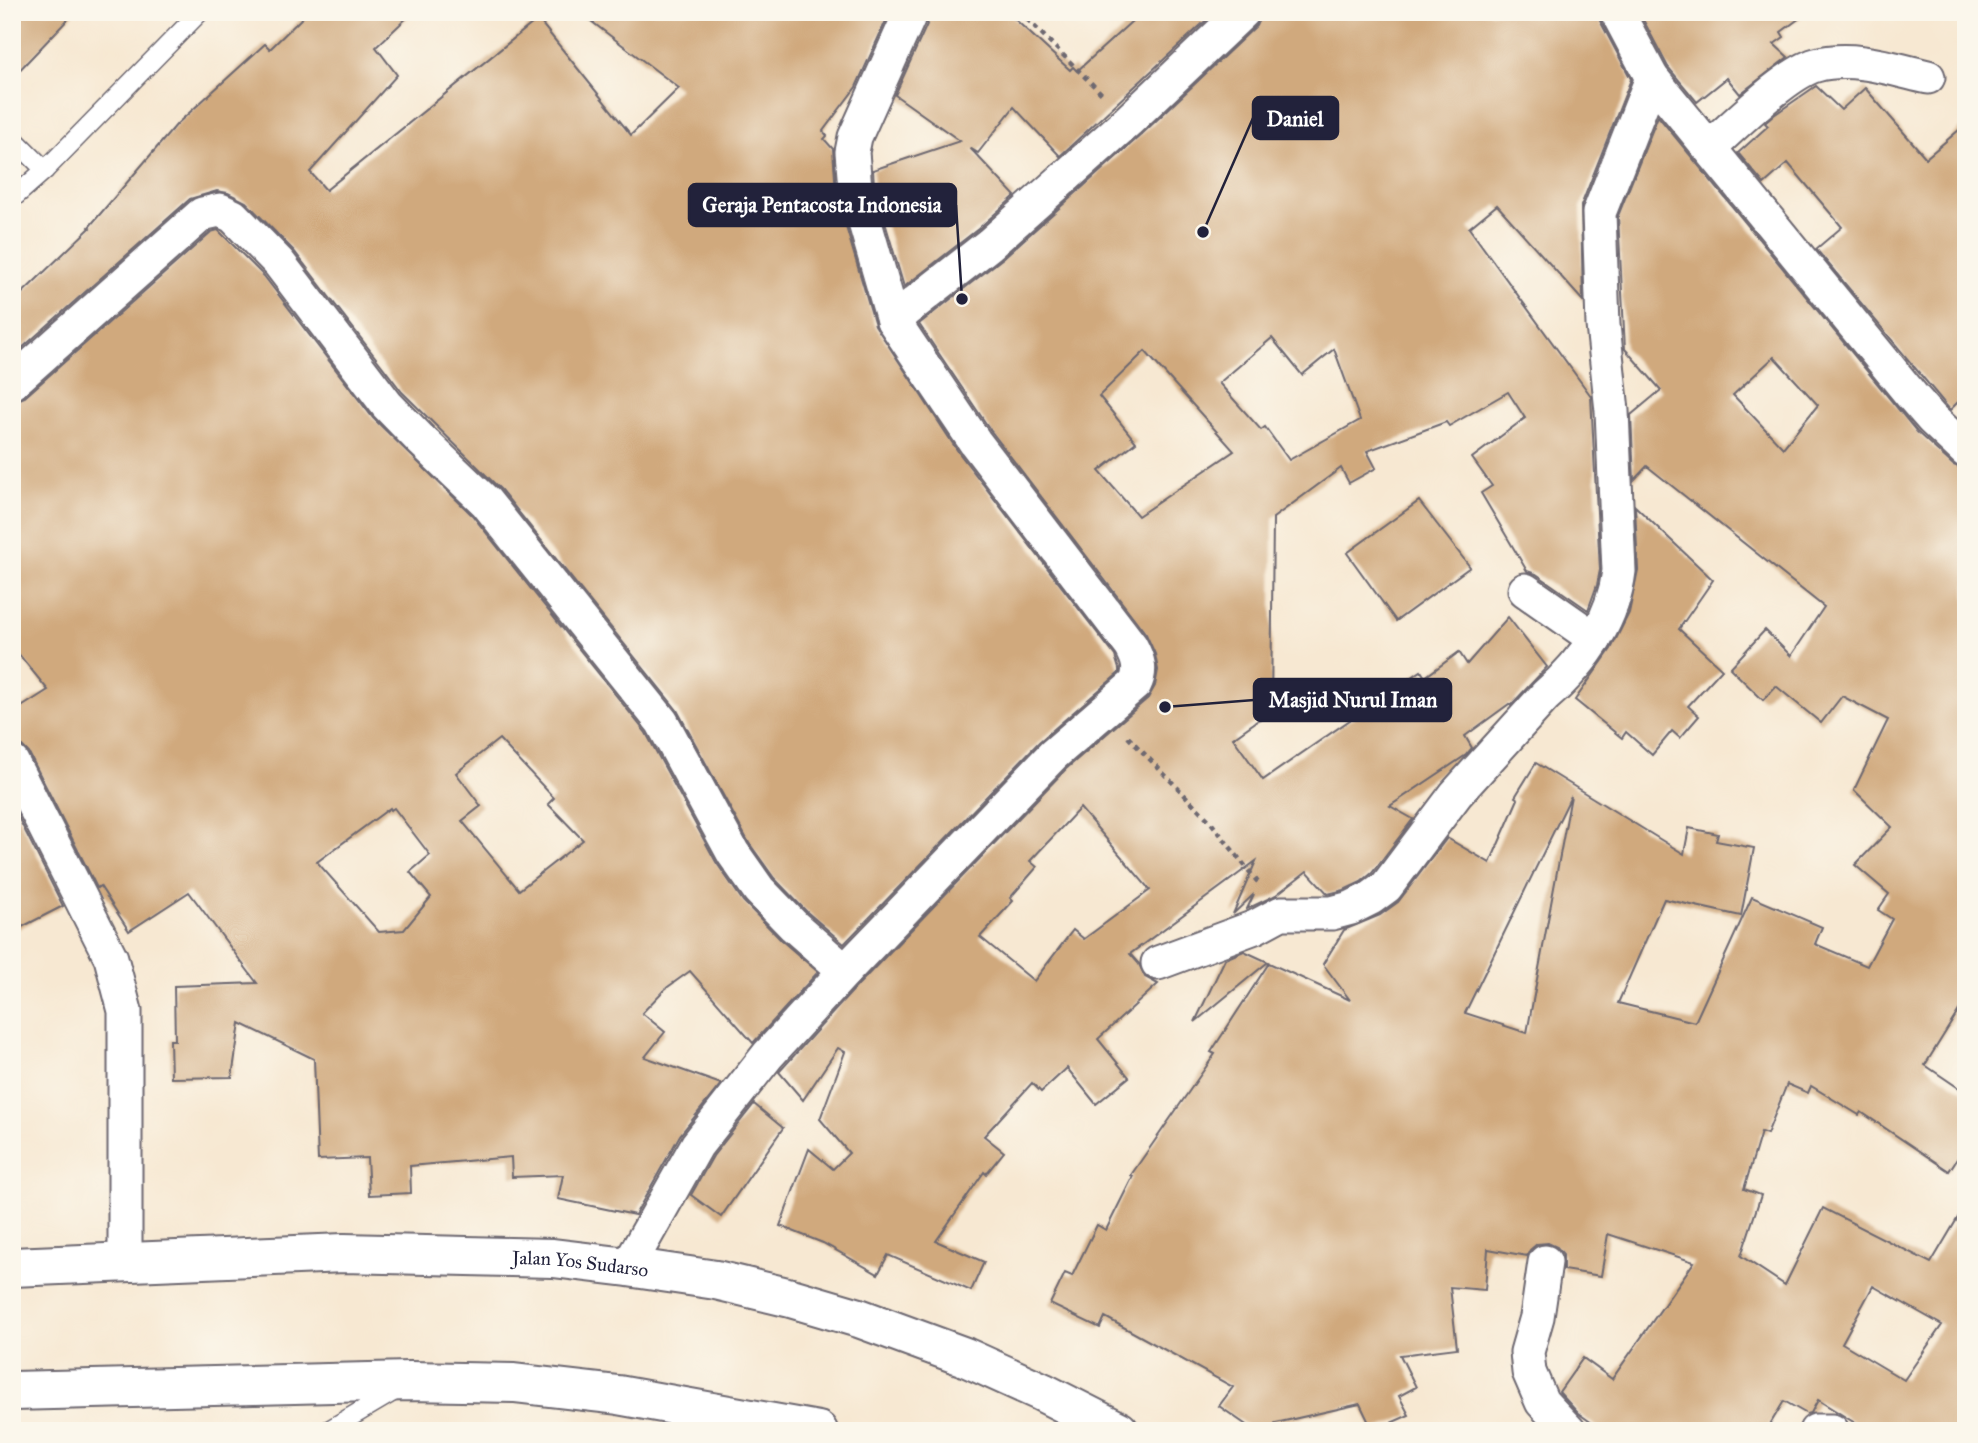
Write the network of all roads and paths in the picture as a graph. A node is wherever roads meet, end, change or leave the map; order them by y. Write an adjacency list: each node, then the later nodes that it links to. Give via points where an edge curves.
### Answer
1 (200, 12): 11 (lane)
2 (911, 12): 13 (street, via 852,152 855,188)
3 (1020, 12): 8 (path)
4 (1242, 12): 8 (street)
5 (1617, 12): 7 (street)
6 (1928, 77): 10 (street, via 1873,65 1817,65 1793,76)
7 (1652, 78): 10 (street); 17 (street, via 1599,213 1619,571 1616,594)
8 (1128, 121): 13 (street, via 990,244)
9 (12, 137): 11 (lane)
10 (1710, 147): 15 (street, via 1912,396)
11 (45, 170): 12 (lane)
12 (12, 199)
13 (892, 320): 18 (street, via 975,442 1136,656 1140,671 1135,684)
14 (12, 383): 22 (street, via 202,214 220,210 233,216 278,263 387,405 486,502 568,601 662,722 733,853 759,890)
15 (1966, 451)
16 (1525, 590): 17 (street)
17 (1595, 639): 20 (street, via 1456,794 1386,887 1332,913)
18 (1104, 712): 20 (path, via 1209,820); 22 (street, via 1053,755)
19 (12, 762): 24 (street, via 111,958 124,1011)
20 (1281, 914): 21 (street)
21 (1158, 962)
22 (845, 971): 26 (street, via 768,1055 697,1145)
23 (1545, 1262): 32 (street, via 1527,1352 1529,1372 1542,1402)
24 (125, 1264): 25 (main road, Jalan Yos Sudarso); 26 (main road, Jalan Yos Sudarso, via 344,1254 553,1258)
25 (12, 1267)
26 (628, 1267): 31 (main road, Jalan Yos Sudarso, via 716,1280 859,1318 965,1357)
27 (410, 1381): 28 (main road); 29 (lane); 30 (main road, via 513,1383 618,1395)
28 (12, 1391)
29 (327, 1431)
30 (818, 1431)
31 (1119, 1431)
32 (1569, 1431)
33 (1816, 1431): 34 (street)
34 (1832, 1431)

